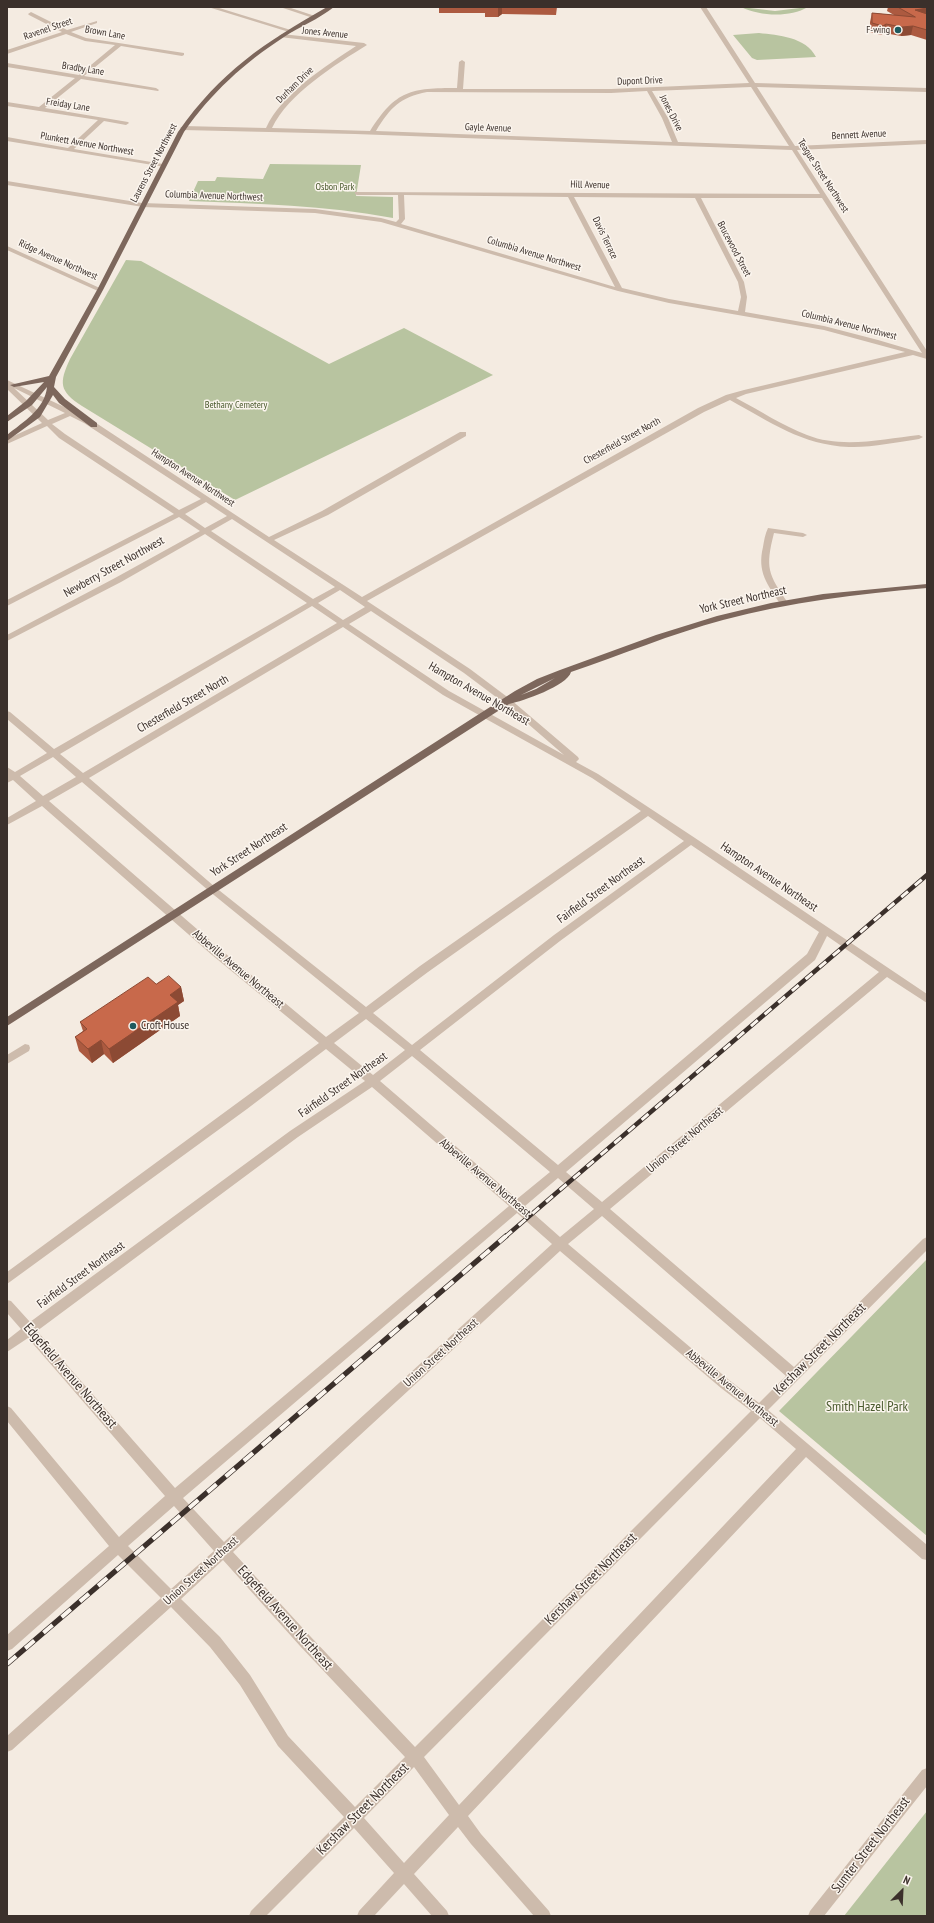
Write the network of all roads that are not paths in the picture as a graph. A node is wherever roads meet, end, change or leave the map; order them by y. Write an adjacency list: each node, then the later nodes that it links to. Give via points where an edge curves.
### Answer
1 (211, 7): 8 (street)
2 (283, 7): 6 (street)
3 (331, 7): 6 (main road, Laurens Street Northwest)
4 (703, 7): 18 (street, Teague Street Northwest)
5 (30, 14): 9 (street, Brown Lane)
6 (314, 16): 8 (main road, Laurens Street Northwest)
7 (95, 22): 9 (street, Ravenel Street)
8 (291, 31): 10 (main road, Laurens Street Northwest)
9 (67, 32): 11 (street, Brown Lane, via 85,39); 13 (street, Ravenel Street)
10 (282, 36): 12 (street, Jones Avenue); 27 (main road, Laurens Street Northwest, via 254,54 221,81)
11 (120, 44): 14 (street, Brown Lane); 17 (street)
12 (363, 45): 28 (street, Durham Drive, via 310,80 274,117)
13 (7, 52)
14 (182, 54)
15 (462, 62): 20 (street)
16 (7, 65): 17 (street, Bradby Lane)
17 (79, 78): 19 (street, Bradby Lane); 24 (street)
18 (752, 85): 21 (street, Dupont Drive); 22 (street, Dupont Drive); 33 (street, Teague Street Northwest)
19 (156, 90)
20 (460, 90): 21 (street, Dupont Drive); 29 (street, Dupont Drive, via 427,90 399,98 386,109)
21 (649, 90): 32 (street, Jones Drive)
22 (927, 90)
23 (7, 104): 24 (street, Freiday Lane)
24 (41, 109): 25 (street, Freiday Lane)
25 (103, 120): 26 (street, Freiday Lane); 34 (street)
26 (126, 123)
27 (183, 128): 28 (street, Gayle Avenue); 35 (main road, Laurens Street Northwest)
28 (268, 130): 29 (street, Gayle Avenue)
29 (372, 133): 32 (street, Gayle Avenue)
30 (7, 139): 34 (street, Plunkett Avenue Northwest)
31 (927, 142): 33 (street, Bennett Avenue)
32 (676, 144): 33 (street, Gayle Avenue)
33 (793, 148): 41 (street, Teague Street Northwest)
34 (69, 150): 35 (street, Plunkett Avenue Northwest)
35 (163, 166): 42 (main road, Laurens Street Northwest)
36 (7, 183): 42 (street, Columbia Avenue Northwest)
37 (357, 192): 38 (street, Hill Avenue)
38 (401, 193): 39 (street, Hill Avenue); 43 (street, via 402,219)
39 (570, 195): 40 (street, Hill Avenue); 46 (street, Davis Terrace)
40 (698, 196): 41 (street, Hill Avenue); 47 (street, Brucewood Street, via 741,282 744,297)
41 (823, 196): 49 (street, Teague Street Northwest)
42 (143, 204): 43 (street, Columbia Avenue Northwest, via 315,211); 45 (main road, Laurens Street Northwest)
43 (398, 224): 46 (street, Columbia Avenue Northwest)
44 (7, 248): 45 (street, Ridge Avenue Northwest)
45 (100, 290): 50 (main road, Laurens Street Northwest)
46 (620, 290): 47 (street, Columbia Avenue Northwest, via 669,301)
47 (741, 312): 48 (street, Columbia Avenue Northwest, via 824,328)
48 (914, 352): 49 (street, Columbia Avenue Northwest); 54 (street, Chesterfield Street North)
49 (927, 356)
50 (52, 377): 51 (main road, via 35,382); 52 (main road, Laurens Street Northwest); 53 (main road, Laurens Street Northwest)
51 (9, 384): 53 (street, Hampton Avenue Northwest); 56 (street)
52 (51, 388): 55 (main road, Laurens Street Northwest); 61 (main road, via 62,402)
53 (35, 396): 55 (street, Hampton Avenue Northwest); 56 (main road, Laurens Street Northwest)
54 (729, 397): 64 (street, via 804,437 822,442 850,445); 74 (street, Chesterfield Street North, via 687,417)
55 (45, 402): 57 (street, Hampton Avenue Northwest); 58 (main road, Laurens Street Northwest)
56 (26, 405): 58 (street); 59 (main road, Laurens Street Northwest)
57 (70, 413): 60 (street, Laurens Street Northwest); 61 (street, Hampton Avenue Northwest)
58 (37, 415): 60 (street); 62 (main road, Laurens Street Northwest)
59 (7, 420): 62 (main road, via 19,423)
60 (47, 424): 65 (street, Laurens Street Northwest); 67 (street)
61 (94, 425): 66 (street, Hampton Avenue Northwest)
62 (22, 428): 65 (main road, Laurens Street Northwest)
63 (463, 434): 71 (street, via 325,513)
64 (919, 437)
65 (7, 441)
66 (206, 499): 67 (street, Newberry Street Northwest); 68 (street, Hampton Avenue Northwest)
67 (179, 514): 69 (street); 75 (street, Newberry Street Northwest)
68 (232, 516): 69 (street, Newberry Street Northwest); 71 (street, Hampton Avenue Northwest)
69 (205, 530): 76 (street); 80 (street, Newberry Street Northwest)
70 (803, 535): 77 (street, via 771,530 763,559 764,566 769,580)
71 (268, 540): 73 (street, Hampton Avenue Northwest)
72 (927, 586): 77 (main road, York Street Northeast)
73 (340, 587): 74 (street, Hampton Avenue Northwest); 76 (street, Chesterfield Street North)
74 (361, 601): 78 (street, Hampton Avenue Northeast)
75 (7, 603)
76 (313, 603): 79 (street, Hampton Avenue Northeast); 84 (street, Chesterfield Street North)
77 (784, 603): 81 (main road, York Street Northeast, via 683,629 572,669 550,686 530,696)
78 (371, 607): 79 (street, Chesterfield Street North); 81 (street, Hampton Avenue Northeast)
79 (343, 624): 83 (street, Hampton Avenue Northeast, via 446,693); 87 (street, Chesterfield Street North)
80 (7, 638)
81 (506, 701): 83 (main road, York Street Northeast); 86 (street, Hampton Avenue Northeast)
82 (7, 714): 84 (street)
83 (484, 714): 86 (street, Hampton Avenue Northeast); 92 (main road, York Street Northeast)
84 (53, 753): 85 (street, Chesterfield Street North); 87 (street)
85 (9, 775): 88 (street, Abbeville Avenue Northeast)
86 (595, 776): 89 (street, Hampton Avenue Northeast)
87 (83, 778): 88 (street, Chesterfield Street North); 92 (street)
88 (44, 801): 90 (street, Chesterfield Street North); 93 (street, Abbeville Avenue Northeast)
89 (648, 811): 91 (street, Hampton Avenue Northeast); 97 (street, via 472,935)
90 (7, 822)
91 (692, 840): 94 (street, Hampton Avenue Northeast); 101 (street, Fairfield Street Northeast, via 557,938)
92 (212, 889): 93 (main road, York Street Northeast); 97 (street)
93 (173, 914): 98 (main road, York Street Northeast); 99 (street, Abbeville Avenue Northeast)
94 (825, 930): 95 (street, Hampton Avenue Northeast); 104 (street, via 811,957)
95 (886, 972): 96 (street, Hampton Avenue Northeast); 106 (street, Union Street Northeast)
96 (927, 999)
97 (366, 1014): 99 (street); 101 (street)
98 (7, 1022)
99 (327, 1043): 103 (street, Abbeville Avenue Northeast); 109 (street)
100 (25, 1048): 102 (street)
101 (413, 1051): 103 (street, Fairfield Street Northeast); 104 (street)
102 (7, 1060)
103 (372, 1082): 105 (street, Abbeville Avenue Northeast); 111 (street, Fairfield Street Northeast, via 294,1134)
104 (557, 1171): 105 (street); 106 (street)
105 (518, 1206): 108 (street, Abbeville Avenue Northeast); 117 (street)
106 (602, 1209): 108 (street, Union Street Northeast); 113 (street)
107 (927, 1242): 113 (street, Kershaw Street Northeast)
108 (561, 1243): 114 (street, Abbeville Avenue Northeast, via 725,1384); 119 (street, Union Street Northeast)
109 (7, 1279)
110 (7, 1304): 111 (street, Edgefield Avenue Northeast)
111 (30, 1330): 112 (street, Fairfield Street Northeast); 117 (street, Edgefield Avenue Northeast)
112 (7, 1348)
113 (794, 1374): 114 (street, Kershaw Street Northeast)
114 (759, 1410): 116 (street, Abbeville Avenue Northeast); 124 (street, Kershaw Street Northeast)
115 (7, 1412): 118 (street)
116 (805, 1449): 120 (street, Abbeville Avenue Northeast); 126 (street)
117 (174, 1497): 118 (street); 119 (street, Edgefield Avenue Northeast)
118 (117, 1545): 121 (street); 122 (street)
119 (224, 1551): 121 (street, Union Street Northeast); 124 (street, Edgefield Avenue Northeast, via 305,1642)
120 (927, 1554)
121 (171, 1598): 123 (street, Union Street Northeast); 127 (street, via 215,1642 245,1680 283,1741)
122 (7, 1644)
123 (7, 1745)
124 (415, 1757): 126 (street, Edgefield Avenue Northeast); 127 (street, Kershaw Street Northeast)
125 (927, 1775): 133 (street, Sumter Street Northeast)
126 (459, 1816): 128 (street); 132 (street, Edgefield Avenue Northeast)
127 (355, 1818): 128 (street); 129 (street, Kershaw Street Northeast)
128 (404, 1873): 130 (street); 131 (street)
129 (256, 1916)
130 (364, 1916)
131 (442, 1916)
132 (544, 1916)
133 (815, 1916)

